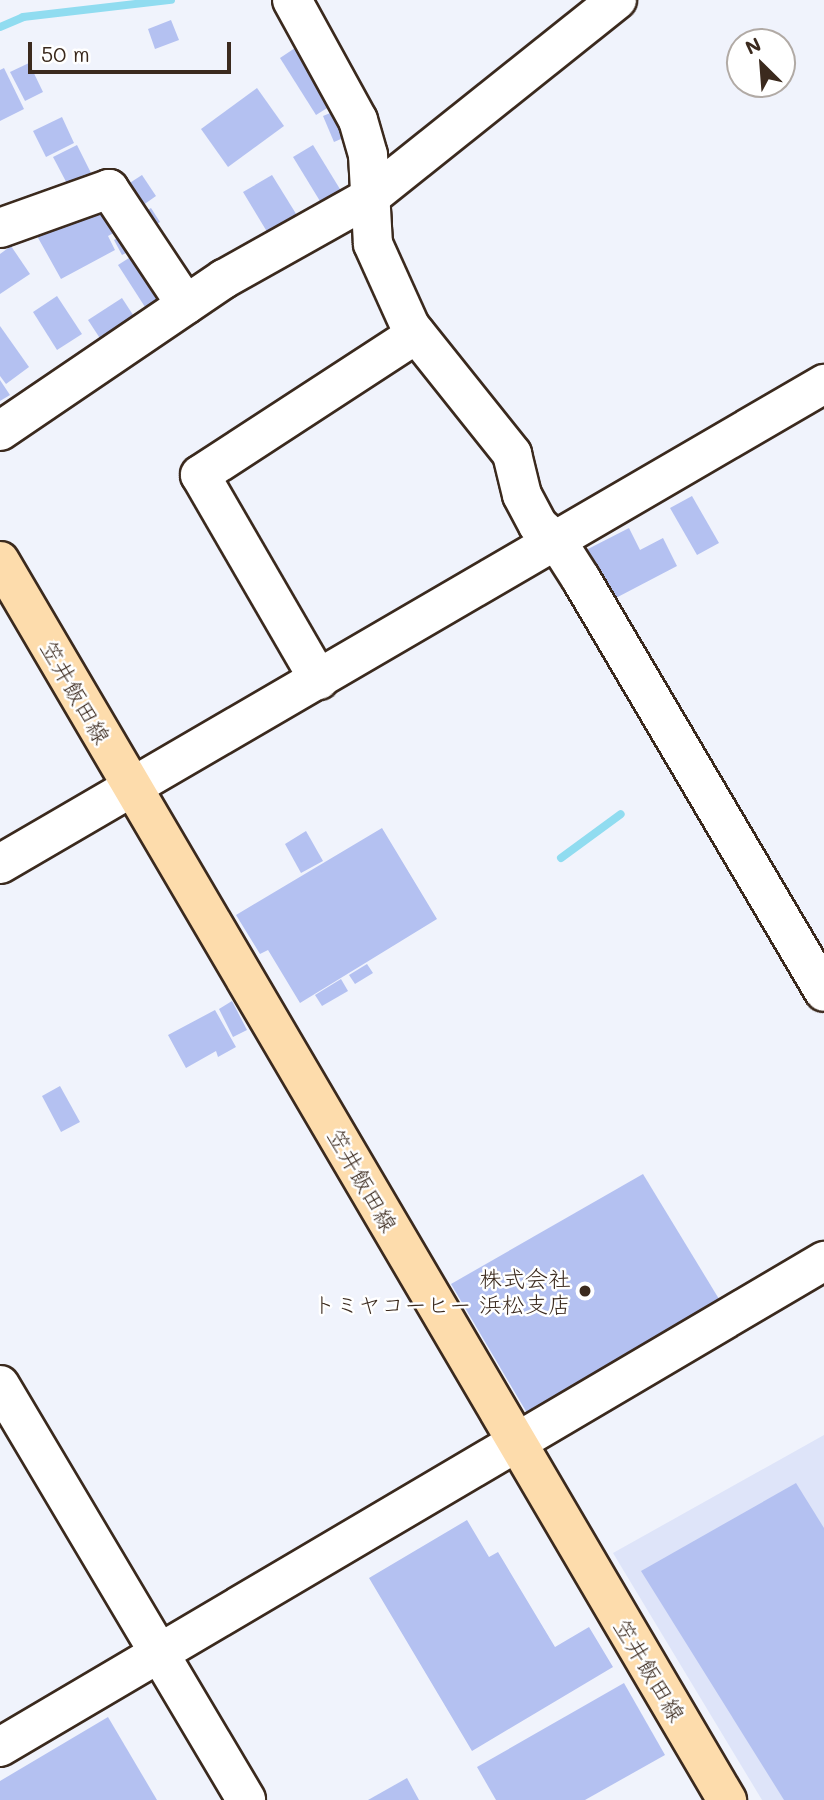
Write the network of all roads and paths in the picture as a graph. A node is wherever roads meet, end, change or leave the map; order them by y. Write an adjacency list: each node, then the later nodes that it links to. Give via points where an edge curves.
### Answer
1 (292, 0): 3 (street, via 358,120 368,155)
2 (617, 0): 3 (street)
3 (370, 197): 5 (street); 6 (street, via 373,244)
4 (0, 228): 5 (street, via 110,189)
5 (186, 305): 8 (street)
6 (416, 334): 9 (street, via 512,454 522,495 538,525); 11 (street, via 200,475)
7 (824, 384): 9 (street)
8 (0, 431)
9 (558, 543): 11 (street); 14 (street)
10 (0, 561): 12 (main road, 笠井飯田線)
11 (319, 680): 12 (street)
12 (132, 788): 13 (street); 17 (main road, 笠井飯田線)
13 (0, 864)
14 (824, 992)
15 (824, 1261): 17 (street)
16 (0, 1385): 18 (street)
17 (515, 1443): 18 (street); 21 (main road, 笠井飯田線)
18 (162, 1653): 19 (street); 20 (street)
19 (0, 1747)
20 (246, 1800)
21 (727, 1800)

